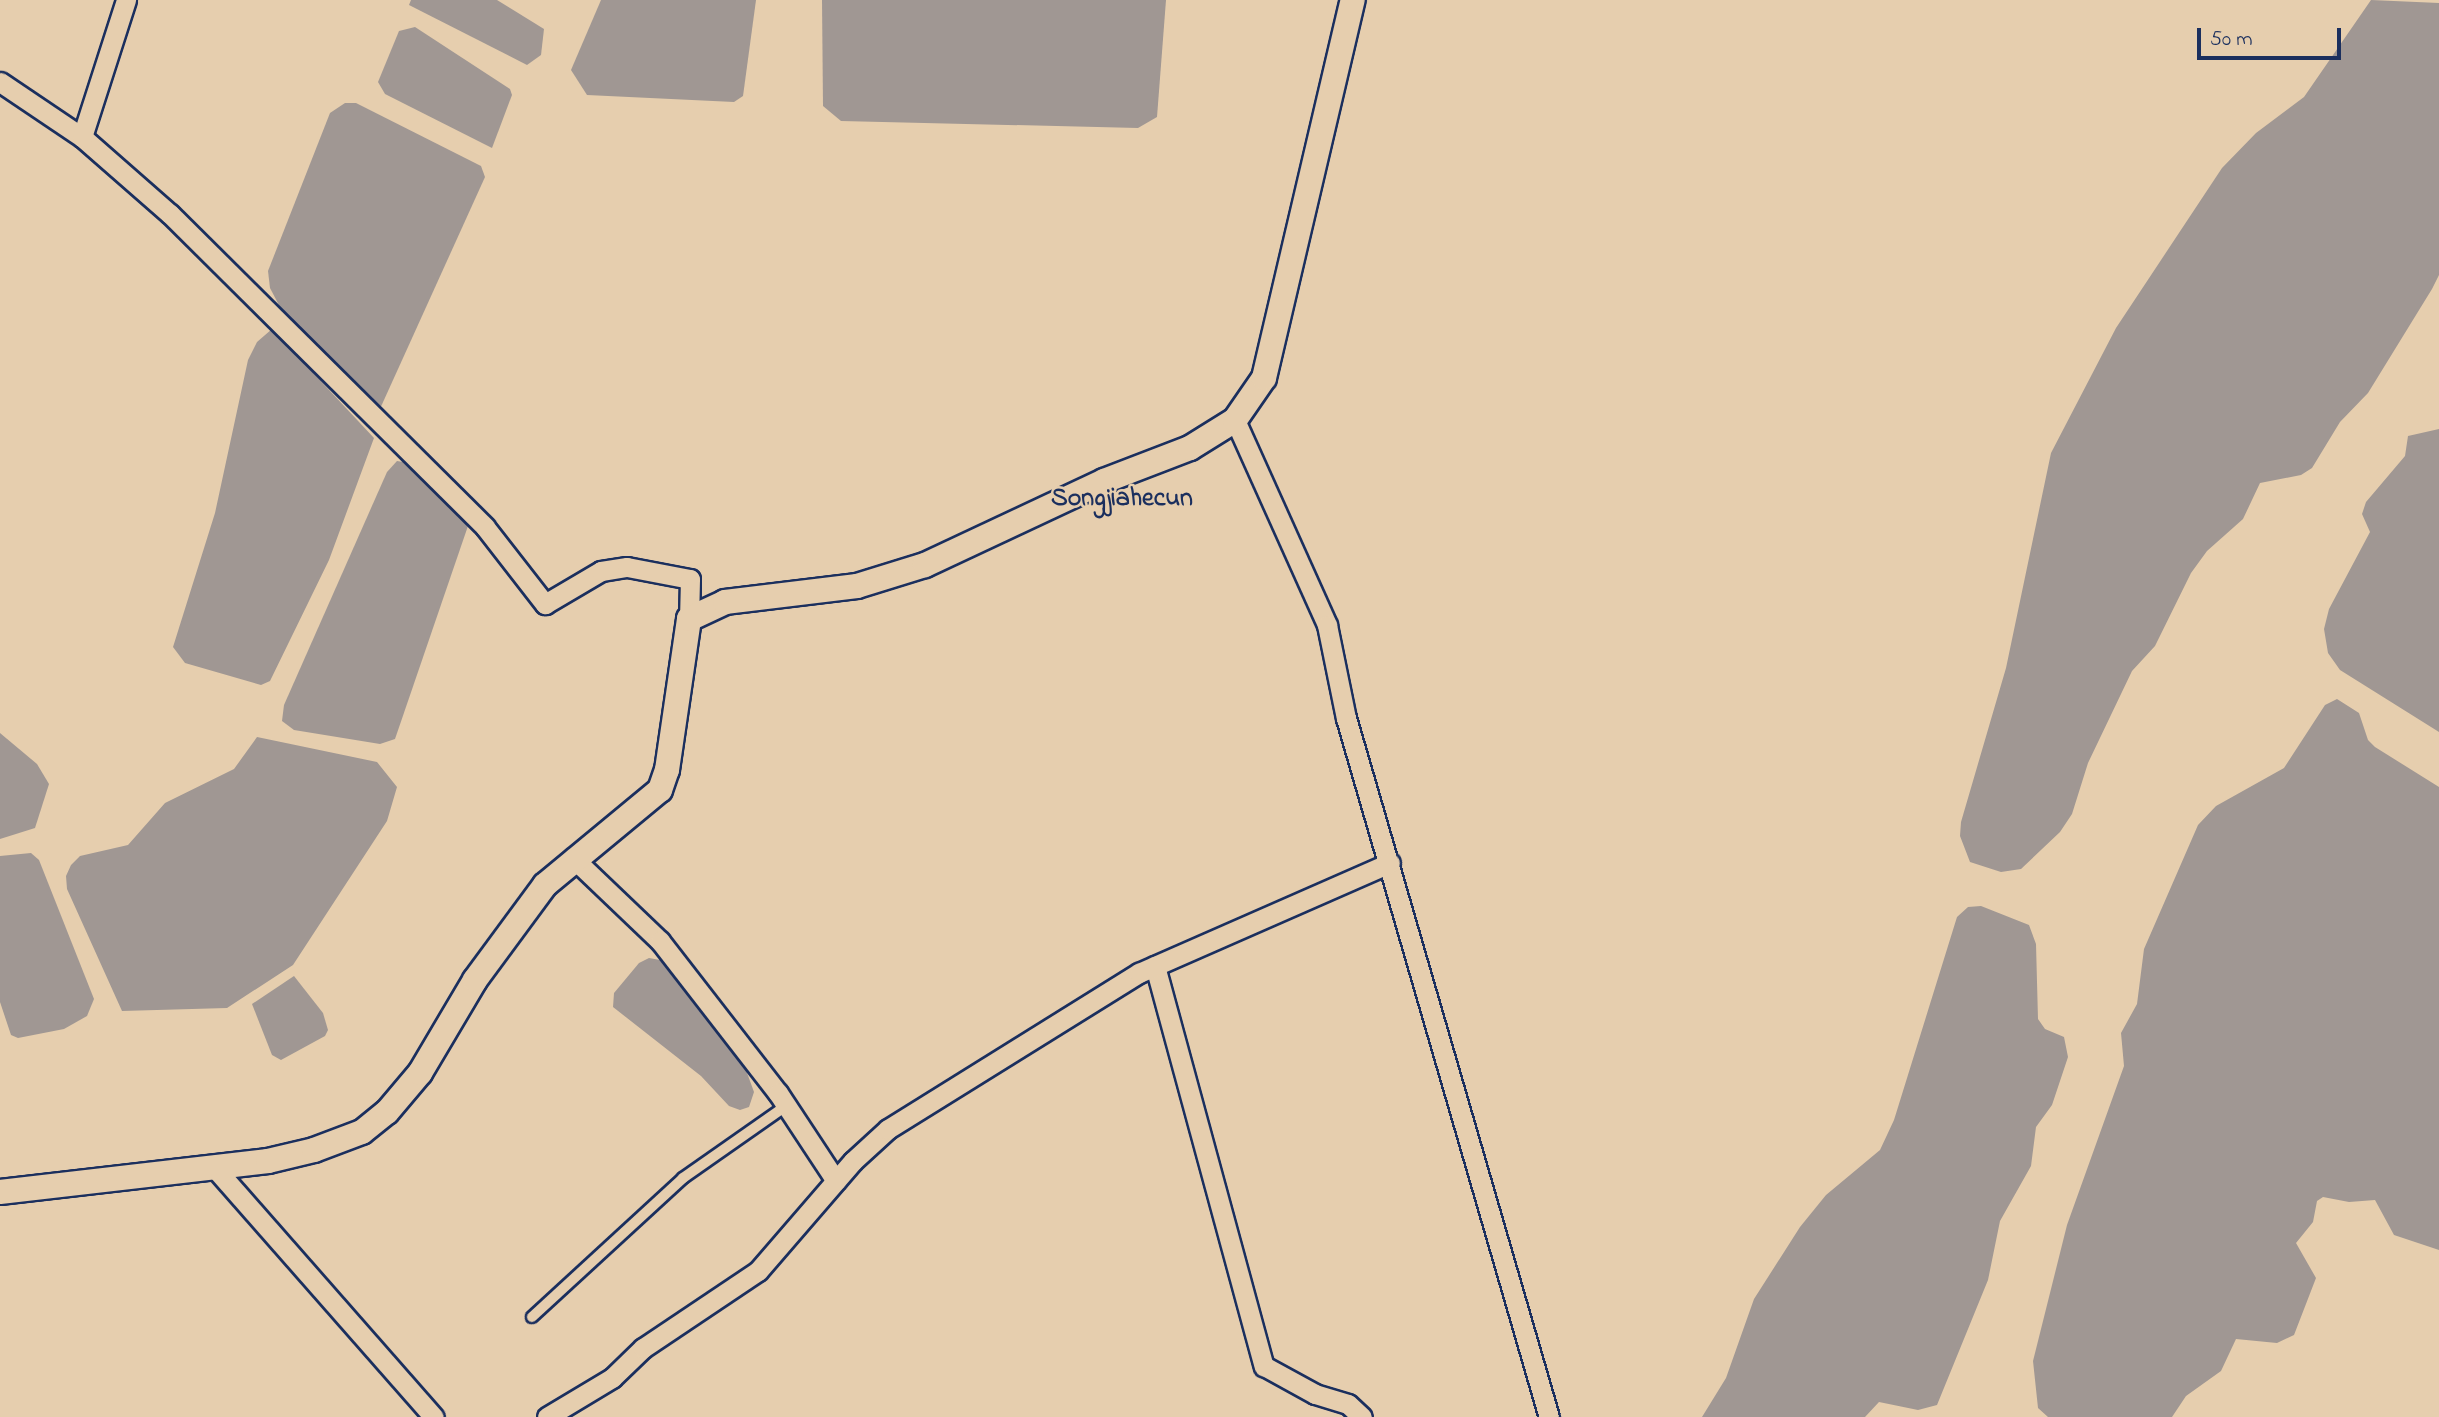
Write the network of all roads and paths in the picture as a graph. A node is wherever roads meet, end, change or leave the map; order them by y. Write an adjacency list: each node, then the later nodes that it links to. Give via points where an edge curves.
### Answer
1 (126, 0): 4 (street)
2 (1353, 0): 5 (street, via 1264,378)
3 (0, 82): 4 (street)
4 (82, 137): 6 (street, via 170,214 485,527 545,604 601,570 627,567 690,579)
5 (1235, 420): 6 (street, via 1191,448 1104,481 925,565 857,586 725,602); 8 (street, via 1327,625 1346,718)
6 (689, 619): 7 (street, via 664,780 648,803)
7 (573, 858): 10 (street, via 660,941); 11 (street, via 545,885 504,939 420,1073 375,1123 314,1150)
8 (1390, 863): 9 (street); 18 (street)
9 (1155, 966): 12 (street, via 888,1129); 17 (street, via 1264,1366 1315,1394 1348,1404)
10 (786, 1106): 12 (street); 14 (lane, via 683,1178)
11 (215, 1167): 13 (street); 15 (street)
12 (836, 1181): 16 (street, via 758,1271 643,1348 612,1378)
13 (0, 1192)
14 (532, 1317)
15 (433, 1417)
16 (547, 1417)
17 (1362, 1417)
18 (1549, 1417)

